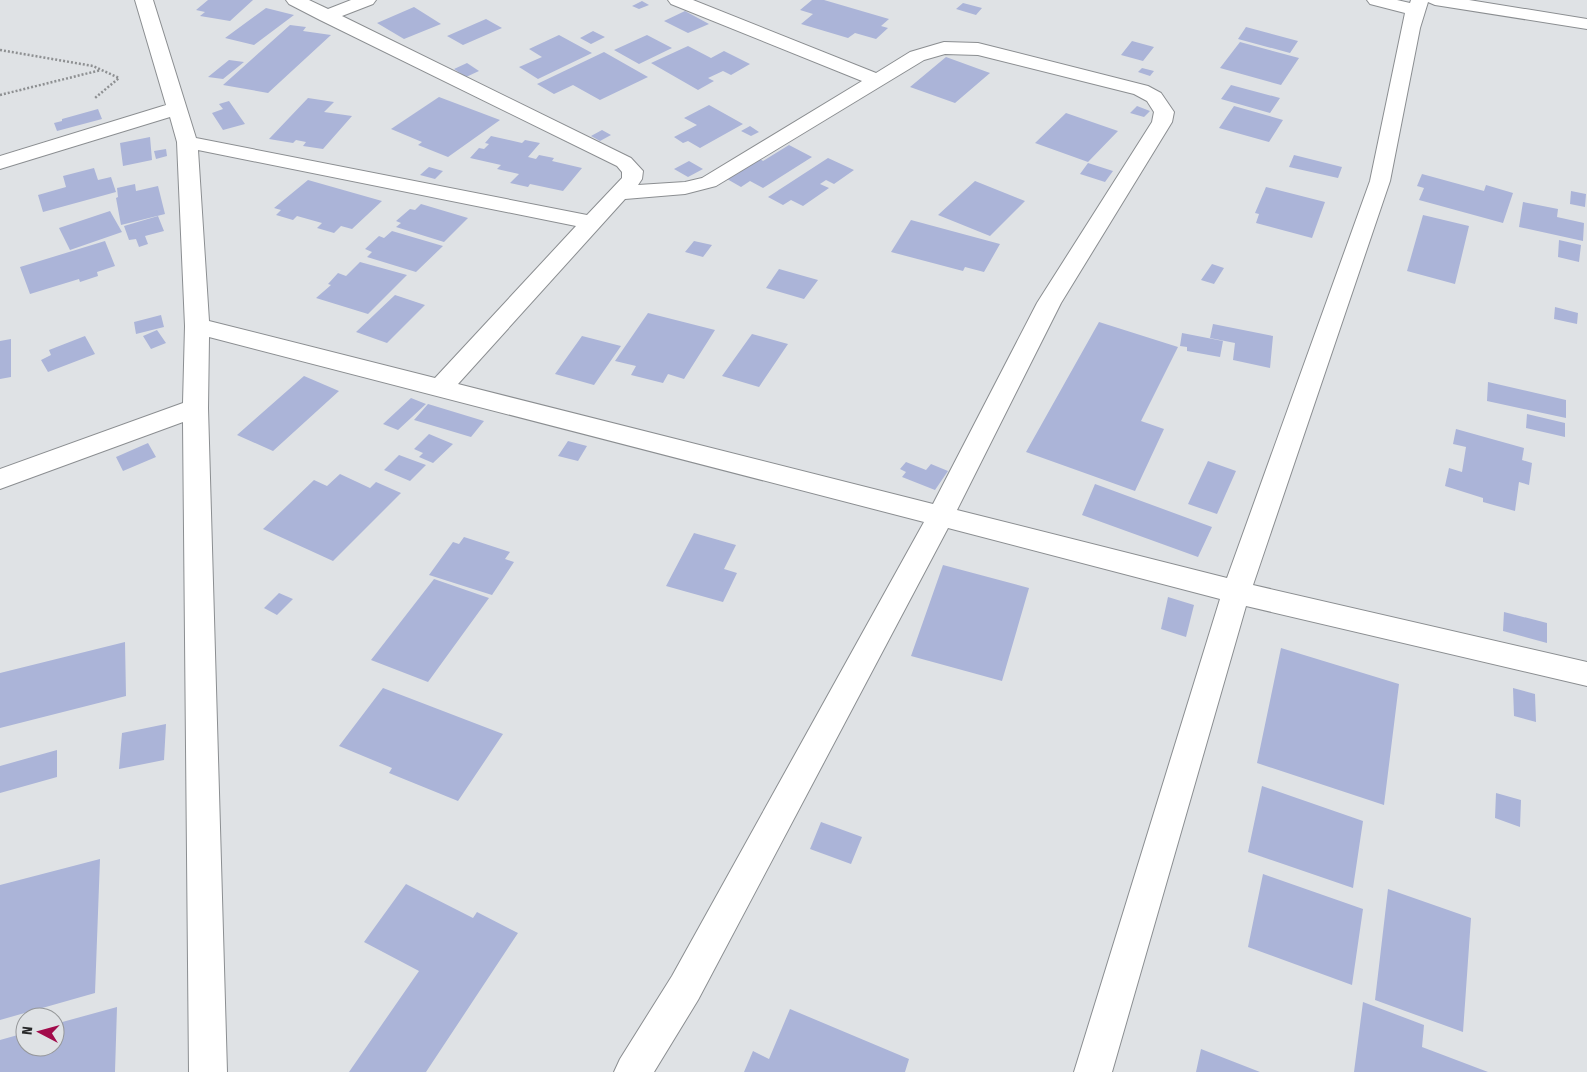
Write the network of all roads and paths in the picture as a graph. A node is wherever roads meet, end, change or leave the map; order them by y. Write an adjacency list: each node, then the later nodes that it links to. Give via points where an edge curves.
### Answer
1 (144, 0): 14 (street)
2 (295, 0): 7 (street)
3 (367, 0): 7 (street)
4 (1376, 0): 6 (street)
5 (691, 2): 11 (street)
6 (1424, 3): 8 (street); 24 (street, via 1380,180)
7 (326, 16): 17 (street, via 624,162 633,171 632,179)
8 (1587, 24)
9 (0, 50): 10 (path)
10 (101, 70): 12 (path); 13 (path, via 119,78)
11 (877, 80): 17 (street, via 709,182 685,188); 23 (street, via 917,56 944,48 978,49 1141,90 1154,97 1164,112 1162,122 1049,303)
12 (0, 95)
13 (95, 98)
14 (178, 108): 15 (street); 16 (street)
15 (187, 142): 18 (street); 19 (street)
16 (0, 163)
17 (619, 193): 18 (street)
18 (592, 223): 20 (street)
19 (197, 326): 20 (street); 21 (street)
20 (440, 388): 23 (street)
21 (195, 408): 22 (street); 26 (street)
22 (0, 479)
23 (941, 516): 24 (street); 27 (street, via 685,988)
24 (1236, 592): 25 (street); 28 (street)
25 (1587, 674)
26 (208, 1072)
27 (633, 1072)
28 (1093, 1072)

